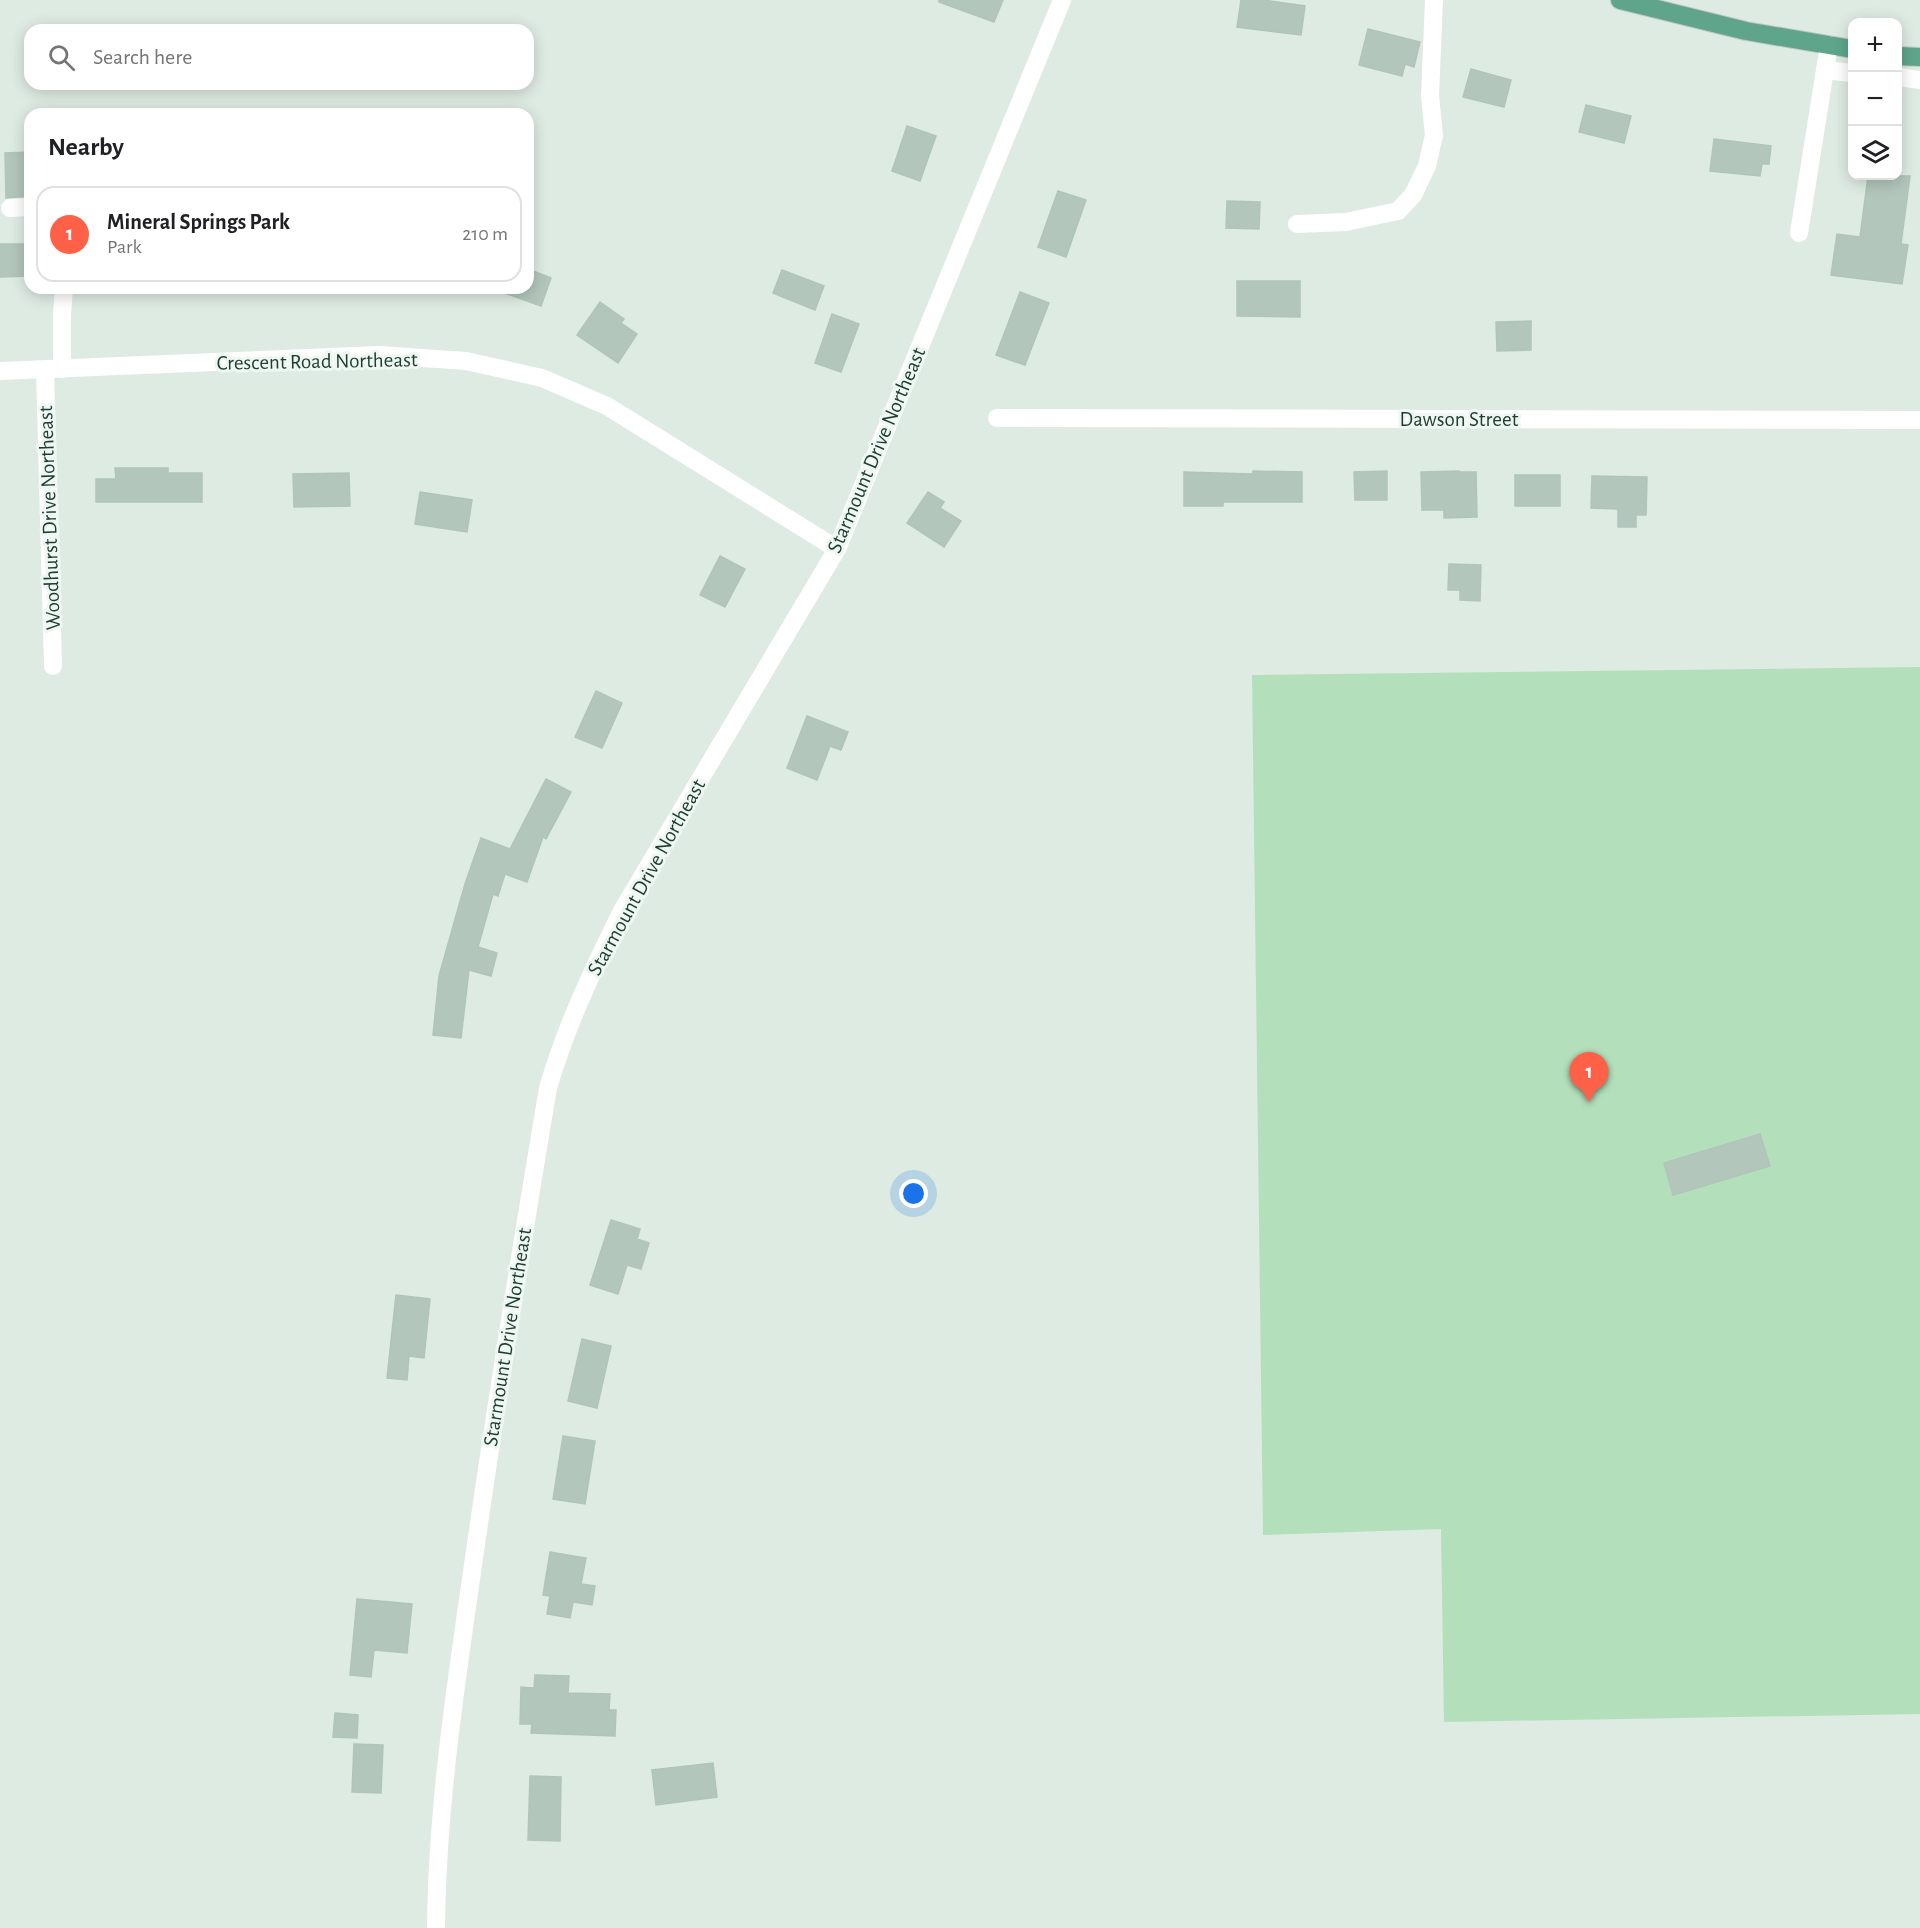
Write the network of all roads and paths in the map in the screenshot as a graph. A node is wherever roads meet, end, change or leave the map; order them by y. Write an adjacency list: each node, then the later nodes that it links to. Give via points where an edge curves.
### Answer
1 (1062, 0): 21 (street, Starmount Drive Northeast)
2 (1434, 0): 14 (street, via 1430,96 1434,135 1427,166 1413,195 1398,211 1346,222)
3 (1620, 0): 4 (main road, via 1746,31)
4 (1829, 45): 5 (main road); 8 (street)
5 (1848, 48)
6 (1902, 56): 7 (main road)
7 (1920, 57)
8 (1825, 70): 9 (street); 15 (street)
9 (1848, 73)
10 (1902, 78): 11 (street)
11 (1920, 80)
12 (24, 207): 13 (street)
13 (10, 208)
14 (1297, 224)
15 (1799, 234)
16 (64, 294): 17 (street, Woodhurst Drive Northeast)
17 (53, 369): 18 (street, Crescent Road Northeast); 21 (street, Crescent Road Northeast, via 379,355 466,361 542,378 607,406); 22 (street, Woodhurst Drive Northeast)
18 (0, 371)
19 (997, 418): 20 (street, Dawson Street)
20 (1920, 420)
21 (837, 549): 23 (street, Starmount Drive Northeast, via 623,909 559,1051 494,1415 461,1646 441,1820)
22 (53, 666)
23 (436, 1928)

